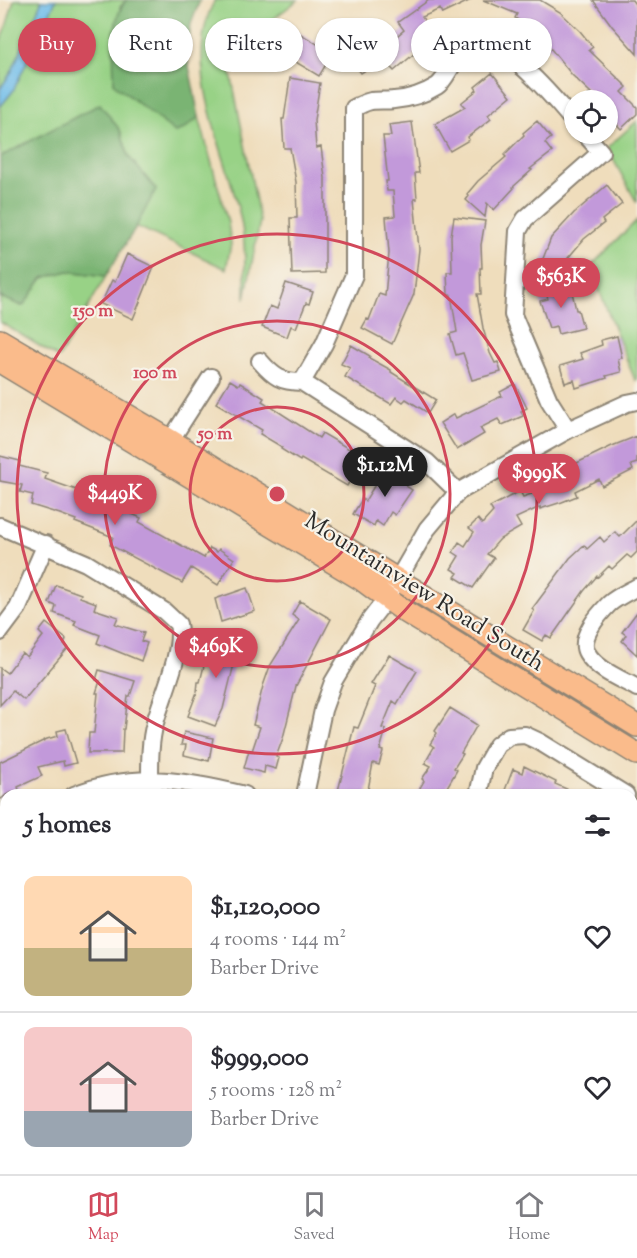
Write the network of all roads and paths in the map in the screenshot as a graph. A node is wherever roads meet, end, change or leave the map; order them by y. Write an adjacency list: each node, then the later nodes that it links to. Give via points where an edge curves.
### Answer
1 (564, 111): 7 (street, via 517,61 483,44 473,44 462,52 440,85 416,97 370,101 354,108 354,275 324,344)
2 (594, 144): 9 (street, via 601,152 525,219 518,231 513,315 549,400)
3 (0, 340): 10 (main road, Mountainview Road South)
4 (261, 361): 7 (street, via 272,375 288,382)
5 (0, 362): 10 (main road, Mountainview Road South)
6 (211, 376): 10 (street)
7 (302, 382): 11 (street, via 428,462)
8 (637, 401): 9 (street)
9 (568, 430): 11 (street)
10 (165, 449): 15 (main road, Mountainview Road South, via 362,580)
11 (458, 492): 15 (street, via 427,529)
12 (0, 526): 13 (street)
13 (46, 544): 16 (street, via 18,608); 20 (street, via 86,563 164,611 178,624 179,641 152,736)
14 (637, 586): 17 (street, via 610,603 585,641 586,652 598,665)
15 (392, 589): 18 (main road, Mountainview Road South); 19 (main road, Mountainview Road South); 23 (street, via 333,682)
16 (0, 632)
17 (637, 688)
18 (637, 726)
19 (637, 754)
20 (150, 779): 21 (street); 22 (street)
21 (93, 789)
22 (220, 789)
23 (306, 789)
24 (479, 789): 25 (street, via 484,768 497,745 509,736 525,735)
25 (616, 789)

